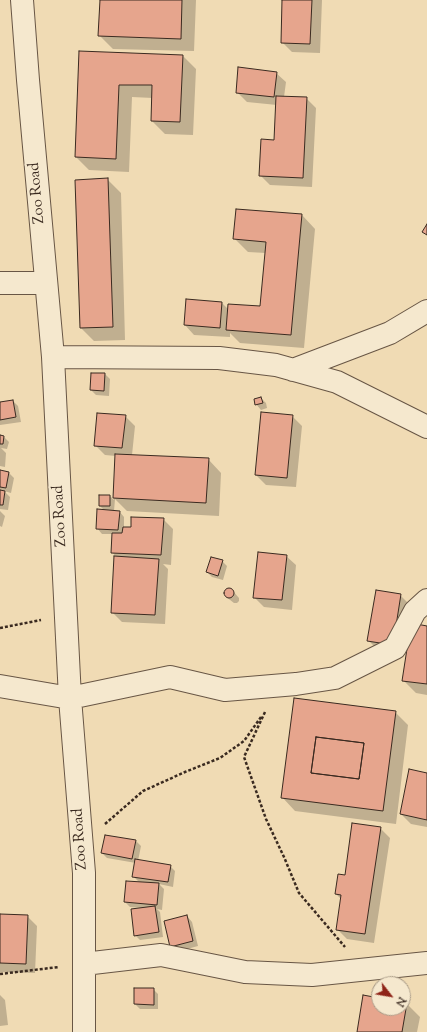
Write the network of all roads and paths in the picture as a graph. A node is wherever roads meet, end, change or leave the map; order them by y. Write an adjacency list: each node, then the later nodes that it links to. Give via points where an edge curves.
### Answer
1 (22, 0): 3 (street, Zoo Road)
2 (0, 283): 3 (street)
3 (46, 283): 5 (street, Zoo Road)
4 (427, 311): 6 (street, via 390,333)
5 (53, 357): 6 (street, via 219,358 276,365); 9 (street, Zoo Road)
6 (293, 370): 7 (street, via 337,382)
7 (427, 427)
8 (427, 600): 11 (street, via 415,611 395,648 335,678)
9 (66, 614): 10 (path); 13 (street, Zoo Road)
10 (0, 628)
11 (296, 684): 13 (street, via 225,690 170,677); 14 (path)
12 (0, 686): 13 (street)
13 (70, 698): 15 (street, Zoo Road)
14 (265, 712): 15 (path, via 244,741 220,758 143,791); 18 (path, via 244,757 266,819 298,893)
15 (82, 844): 17 (street, Zoo Road)
16 (427, 962): 18 (street)
17 (84, 964): 18 (street, via 161,955 245,972 312,976); 19 (path); 20 (street, Zoo Road)
18 (365, 970)
19 (0, 974)
20 (84, 1032)

